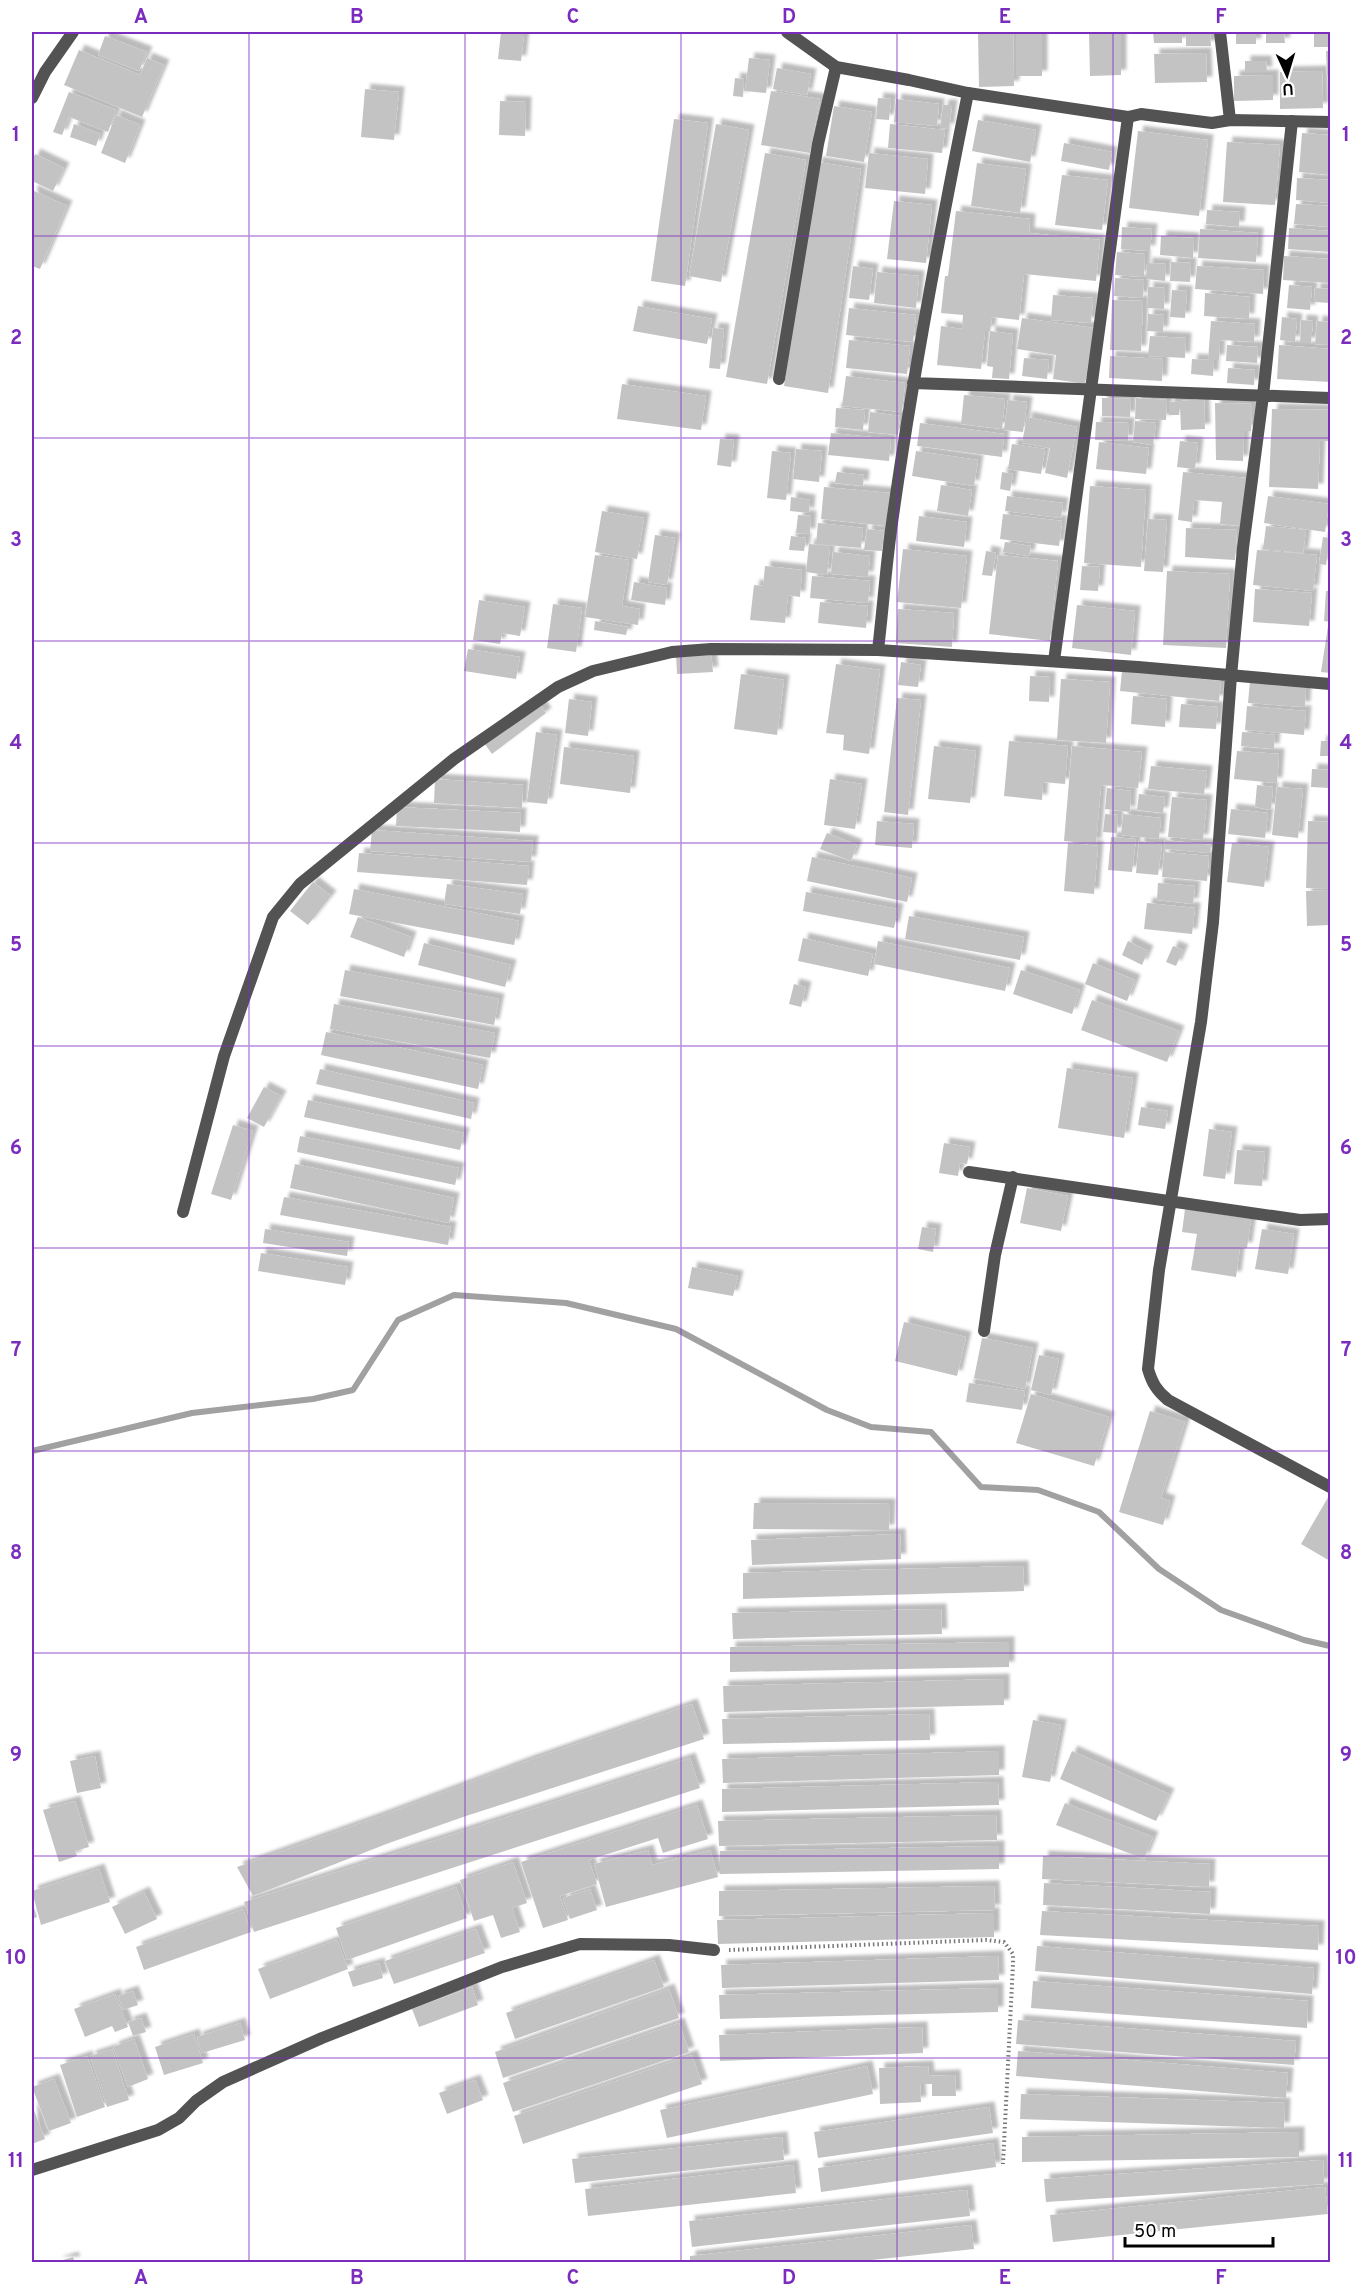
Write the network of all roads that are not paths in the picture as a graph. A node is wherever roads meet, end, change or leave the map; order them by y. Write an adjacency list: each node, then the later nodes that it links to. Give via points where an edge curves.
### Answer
1 (73, 32): 6 (street)
2 (788, 32): 4 (street)
3 (1220, 32): 8 (street)
4 (836, 68): 5 (street); 11 (street, via 818,144)
5 (968, 93): 7 (street); 12 (street)
6 (32, 98)
7 (1128, 117): 8 (street, via 1141,114 1212,123); 13 (street)
8 (1230, 120): 9 (street)
9 (1292, 121): 10 (street); 14 (street)
10 (1330, 122)
11 (778, 379)
12 (913, 383): 13 (street); 16 (street, via 891,526)
13 (1091, 389): 14 (street); 17 (street)
14 (1263, 396): 15 (street); 18 (street)
15 (1330, 398)
16 (878, 650): 17 (street); 23 (street, via 711,649 672,652 593,671 558,687 517,715 381,816 300,884 273,917 224,1056)
17 (1054, 661): 18 (street)
18 (1231, 675): 19 (street); 22 (street, via 1214,922)
19 (1330, 684)
20 (969, 1172): 21 (street)
21 (1013, 1178): 22 (street); 25 (street, via 995,1255)
22 (1172, 1202): 24 (street, via 1300,1220); 26 (street, via 1149,1354 1152,1381 1168,1400)
23 (183, 1212)
24 (1330, 1219)
25 (984, 1331)
26 (1330, 1486)
27 (714, 1950): 28 (street, via 580,1944 502,1967 223,2082 158,2130)
28 (32, 2170)

